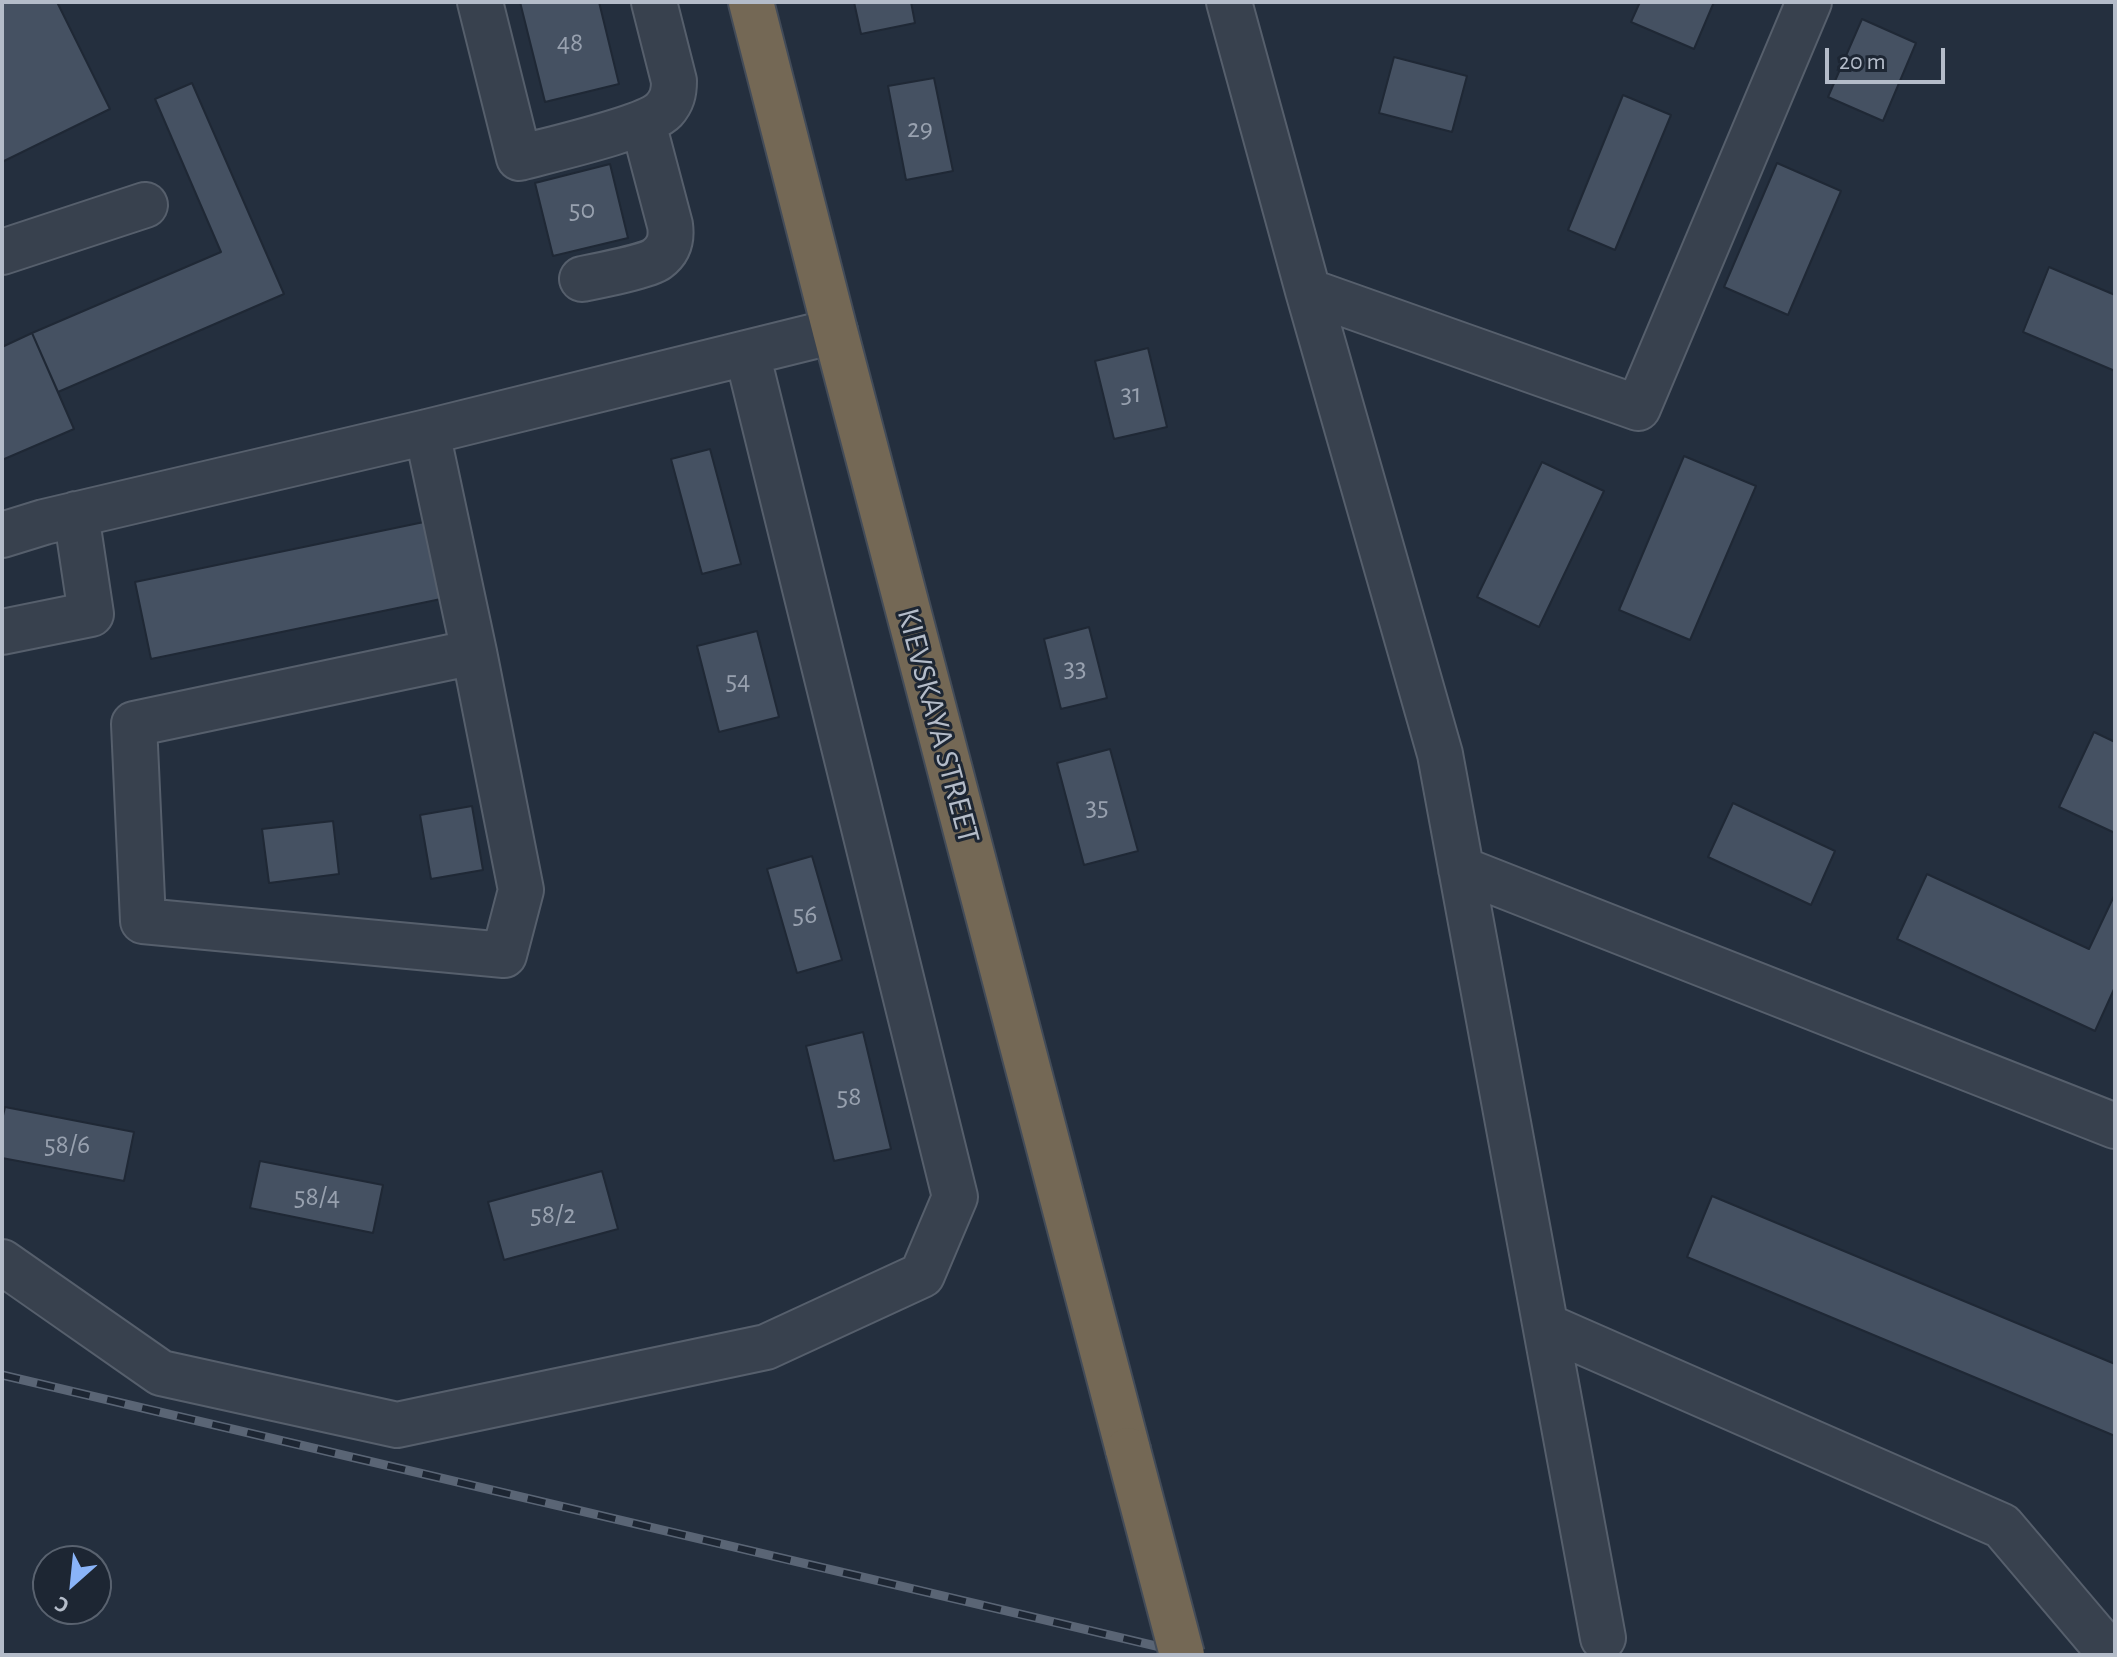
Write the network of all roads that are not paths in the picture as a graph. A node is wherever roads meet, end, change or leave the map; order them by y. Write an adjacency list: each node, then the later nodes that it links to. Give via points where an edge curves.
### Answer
1 (480, 2): 6 (lane, via 519,158)
2 (654, 2): 6 (lane, via 674,95 663,112)
3 (751, 2): 11 (highway, KIEVSKAYA STREET)
4 (1229, 2): 10 (lane)
5 (1809, 2): 10 (lane, via 1638,408)
6 (643, 123): 9 (lane, via 672,238 655,261)
7 (145, 205): 8 (lane)
8 (2, 252)
9 (582, 279)
10 (1308, 291): 18 (lane, via 1440,754)
11 (835, 331): 12 (lane); 24 (highway, KIEVSKAYA STREET, bridge)
12 (747, 353): 13 (lane); 20 (lane, via 955,1197 922,1275 766,1347 397,1425 161,1373)
13 (427, 432): 14 (lane); 17 (lane)
14 (76, 514): 15 (lane); 16 (lane, via 91,614)
15 (2, 535)
16 (2, 632)
17 (474, 652): 17 (lane, via 134,724 143,921 504,955 521,890)
18 (1461, 869): 19 (lane); 21 (lane)
19 (2115, 1126)
20 (2, 1262)
21 (1546, 1326): 22 (lane); 23 (lane, via 2002,1526)
22 (1603, 1638)
23 (2115, 1653)
24 (1182, 1655)

